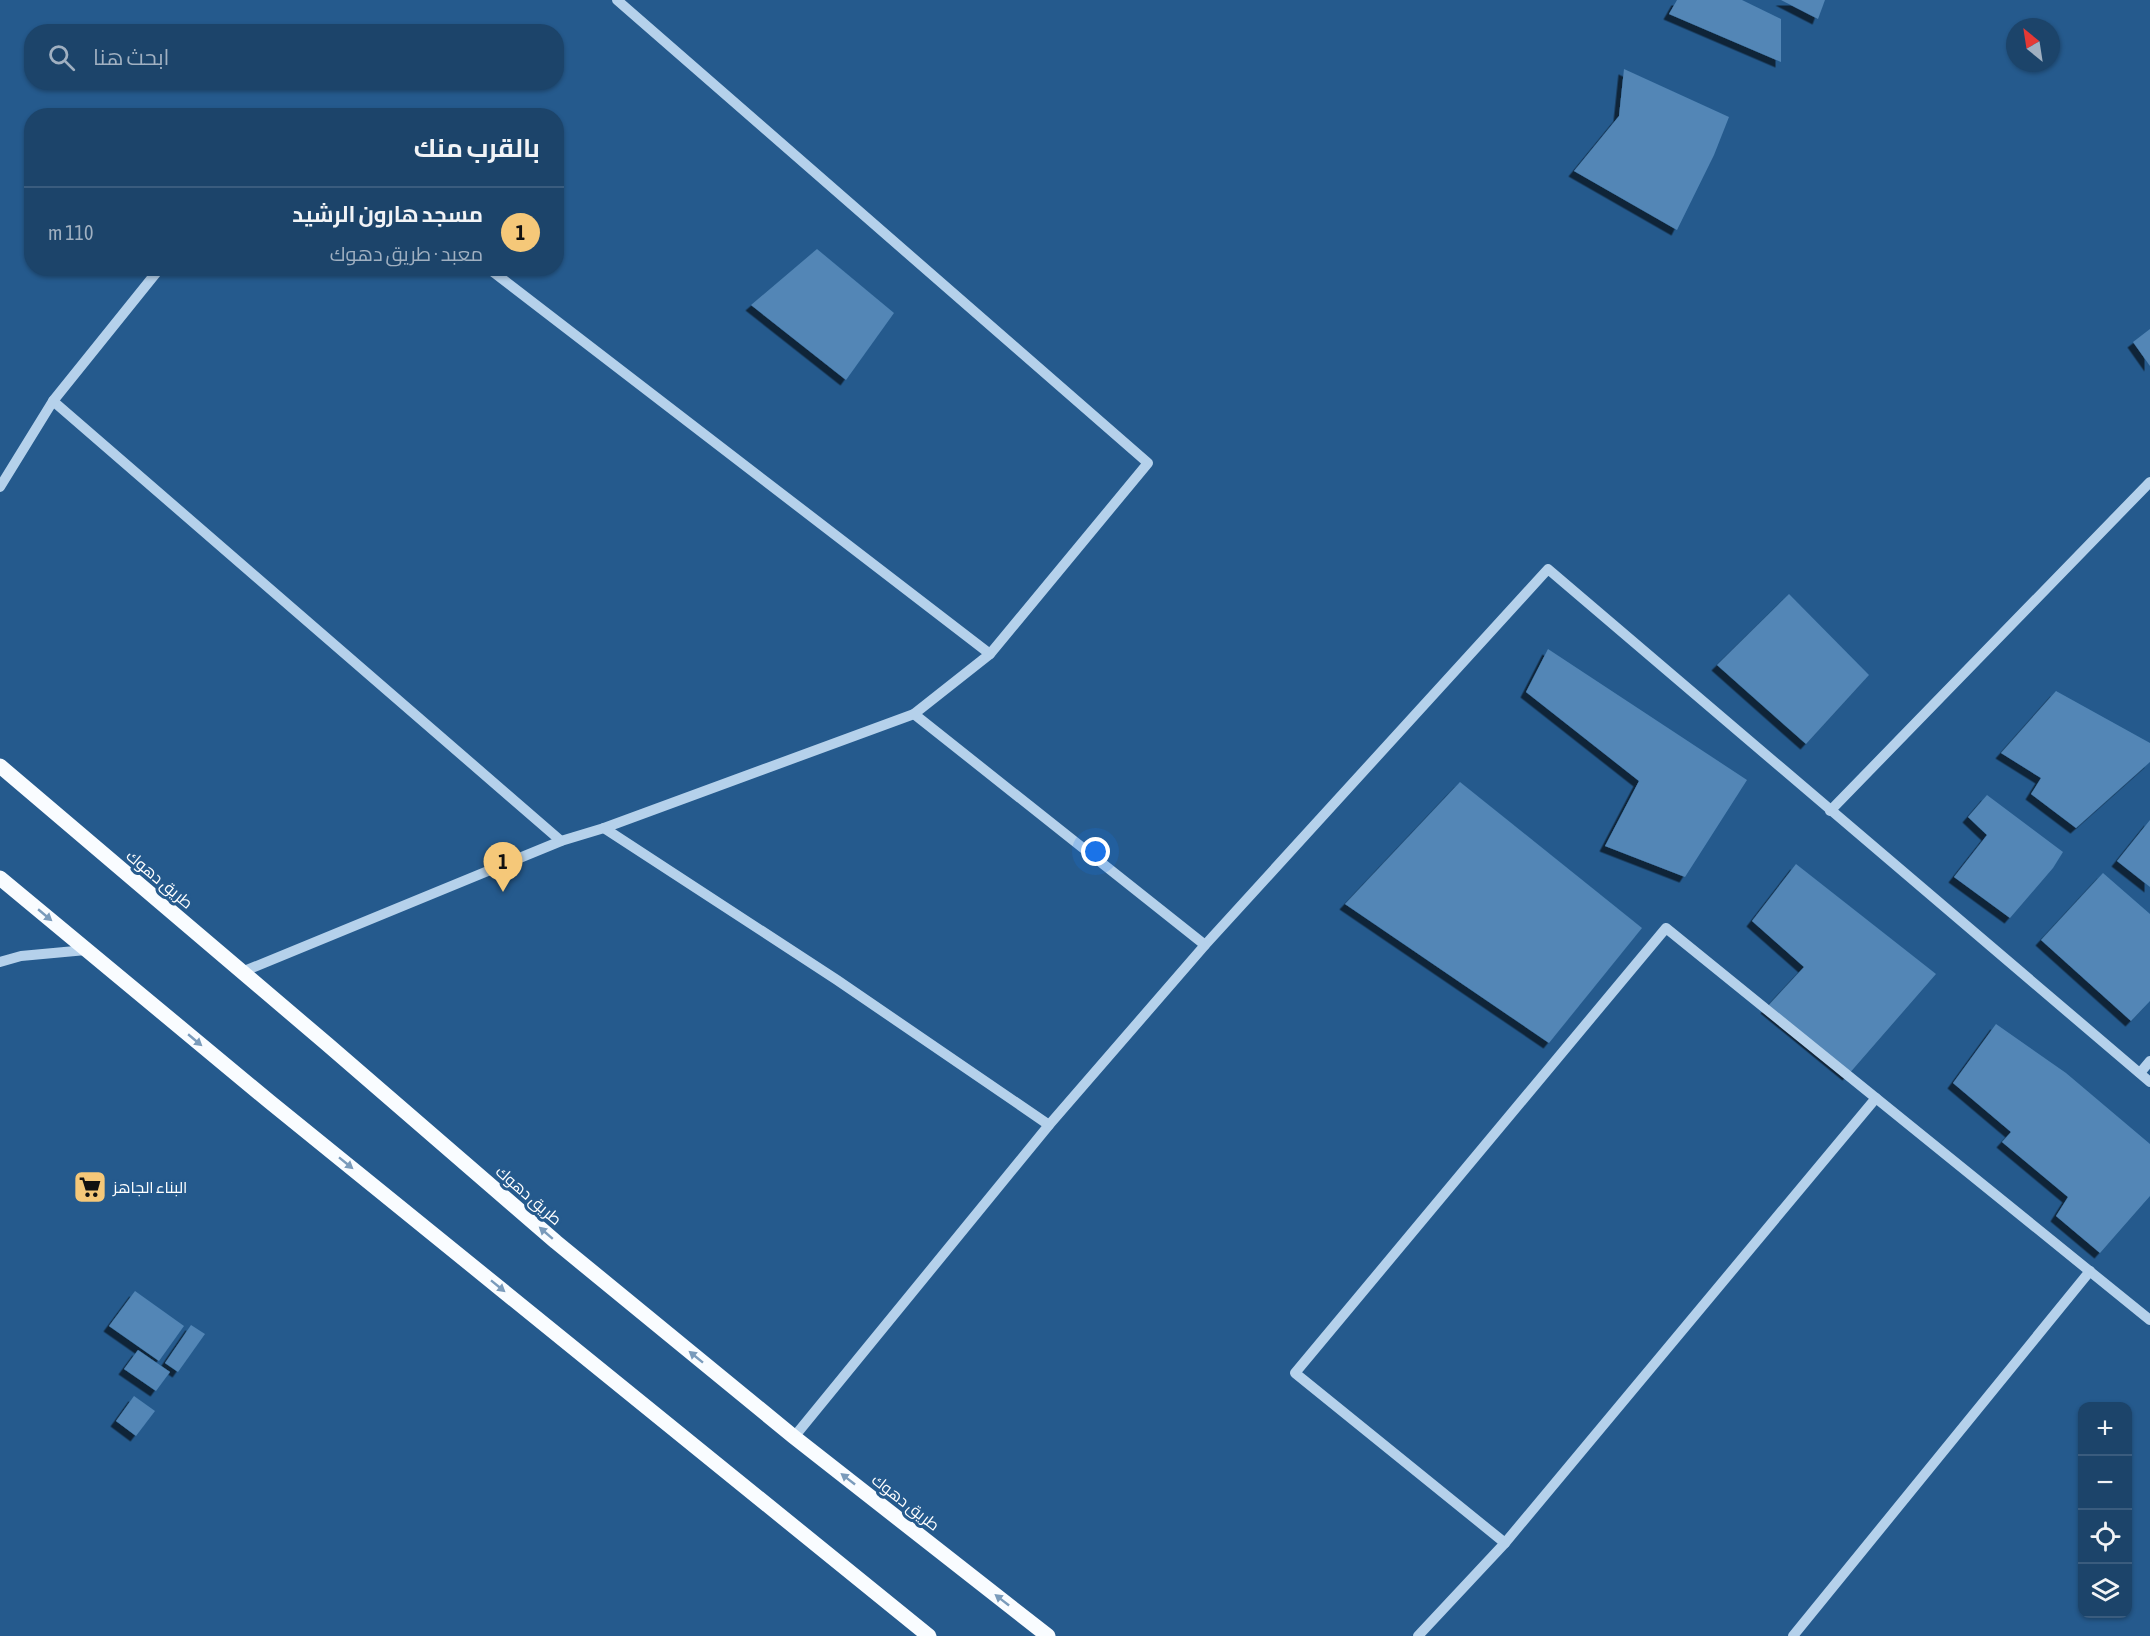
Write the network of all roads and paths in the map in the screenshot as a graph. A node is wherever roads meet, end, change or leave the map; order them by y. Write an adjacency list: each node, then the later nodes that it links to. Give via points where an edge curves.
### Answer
1 (617, 0): 7 (street, via 1148,463)
2 (154, 276): 4 (street)
3 (498, 276): 7 (street)
4 (53, 401): 6 (street); 12 (street)
5 (2150, 482): 10 (street)
6 (0, 487)
7 (990, 654): 8 (street)
8 (914, 714): 11 (street); 14 (street)
9 (0, 766): 17 (main road, طريق دهوك)
10 (1830, 811): 14 (street, via 1548,568); 19 (street)
11 (604, 828): 12 (street); 22 (street)
12 (561, 841): 17 (street)
13 (0, 878): 15 (main road, one-way to 15)
14 (1205, 945): 22 (street)
15 (86, 950): 16 (street, via 21,956); 27 (main road, one-way to 27)
16 (0, 962)
17 (242, 972): 25 (main road, طريق دهوك, one-way to 17, via 556,1242)
18 (2150, 1061): 19 (street)
19 (2139, 1073): 20 (street)
20 (2150, 1082)
21 (1876, 1098): 23 (street); 26 (street); 26 (street, via 1666,928 1295,1373)
22 (1049, 1125): 25 (street)
23 (2090, 1271): 24 (street); 30 (street)
24 (2150, 1320)
25 (794, 1437): 28 (main road, طريق دهوك, one-way to 25)
26 (1504, 1543): 29 (street)
27 (929, 1636)
28 (1048, 1636)
29 (1418, 1636)
30 (1793, 1636)

